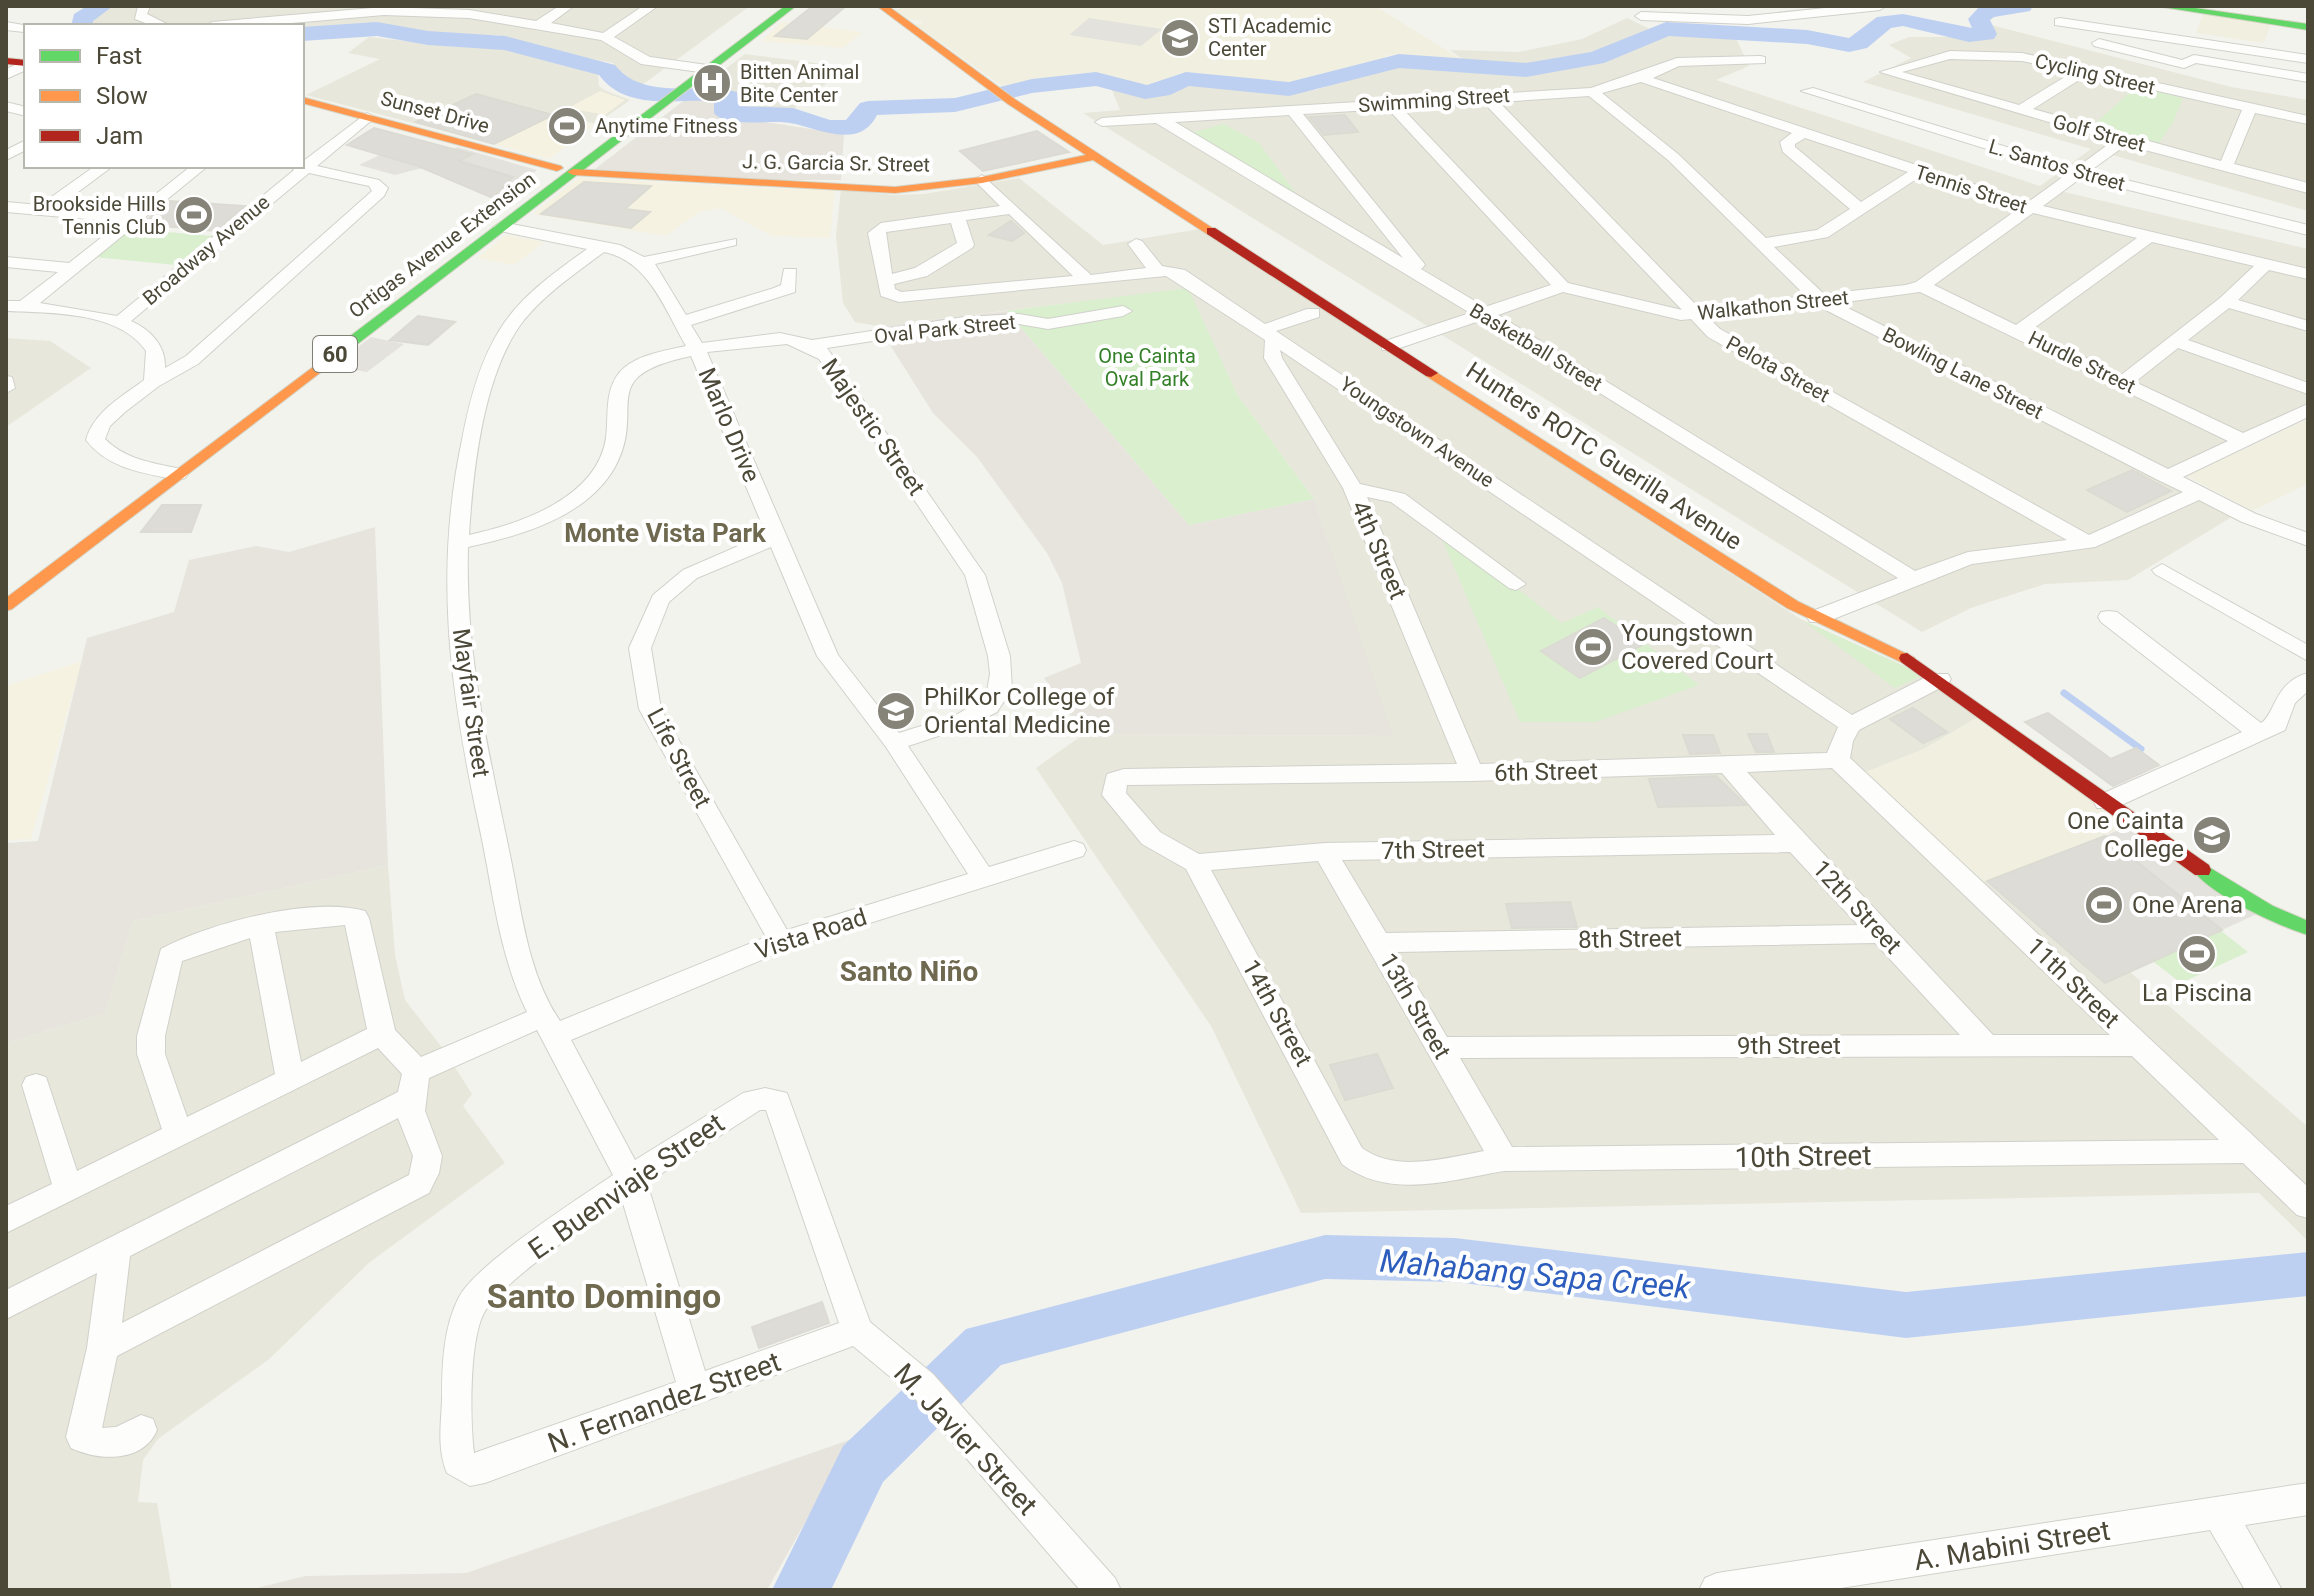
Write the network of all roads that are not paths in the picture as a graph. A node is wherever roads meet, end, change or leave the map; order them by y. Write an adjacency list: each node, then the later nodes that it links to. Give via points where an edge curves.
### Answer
1 (144, 6): 18 (street, via 140,16)
2 (238, 6): 19 (street)
3 (482, 6): 13 (street)
4 (568, 6): 20 (street)
5 (652, 6): 24 (street)
6 (772, 6): 30 (street, Ortigas Avenue Extension / 60)
7 (791, 6): 30 (street, Ortigas Avenue Extension / 60)
8 (882, 6): 54 (street, Hunters ROTC Guerilla Avenue)
9 (1693, 6): 15 (street)
10 (1880, 6): 15 (street, via 1804,20)
11 (2161, 6): 17 (street)
12 (332, 10): 13 (street); 19 (street)
13 (469, 14): 20 (street)
14 (1641, 16): 15 (street)
15 (1672, 16)
16 (2060, 22): 26 (street)
17 (2272, 22): 22 (street); 26 (street)
18 (159, 24)
19 (234, 24)
20 (540, 24): 24 (street)
21 (6, 26): 23 (street)
22 (2308, 27)
23 (24, 28)
24 (605, 37): 30 (street, via 646,61)
25 (2099, 43): 31 (street, via 2184,64 2192,59)
26 (2266, 53): 27 (street); 31 (street)
27 (2308, 59)
28 (1760, 60): 35 (street, Swimming Street, via 1677,62)
29 (24, 65): 33 (street)
30 (699, 68): 40 (street, Ortigas Avenue Extension / 60); 40 (street, Ortigas Avenue Extension / 60, via 681,90)
31 (2264, 70): 36 (street)
32 (2085, 71): 34 (street, Cycling Street, via 2022,57 1950,55 1887,72); 44 (street, Cycling Street); 45 (street)
33 (6, 75)
34 (1891, 76): 45 (street, Golf Street)
35 (1641, 78): 38 (street, Swimming Street); 50 (street, Tennis Street)
36 (2308, 78)
37 (1808, 91): 63 (street, L. Santos Street)
38 (1592, 92): 39 (street, Swimming Street); 78 (street, Bowling Lane Street, via 1673,157)
39 (1485, 96): 42 (street, Swimming Street); 101 (street, Pelota Street)
40 (657, 97): 61 (street, Ortigas Avenue Extension / 60)
41 (304, 101): 46 (street, Sunset Drive)
42 (1390, 103): 43 (street, Swimming Street); 91 (street)
43 (1292, 109): 47 (street, Swimming Street); 86 (street)
44 (2249, 109): 48 (street, Cycling Street); 56 (street)
45 (2020, 111): 51 (street, Golf Street)
46 (367, 117): 55 (street, Broadway Avenue); 61 (street, Sunset Drive)
47 (1158, 118): 49 (street, Swimming Street); 86 (street, Basketball Street)
48 (2308, 120)
49 (1102, 122)
50 (1803, 133): 62 (street, Tennis Street); 69 (street, via 1787,142 1788,149)
51 (2124, 140): 56 (street, Golf Street); 63 (street, Walkathon Street)
52 (24, 145): 53 (street)
53 (6, 156)
54 (1095, 156): 64 (street, J. G. Garcia Sr. Street); 109 (street, Hunters ROTC Guerilla Avenue)
55 (304, 165)
56 (2226, 166): 65 (street, Golf Street)
57 (102, 168): 70 (street)
58 (198, 168): 71 (street)
59 (300, 168): 102 (street, Broadway Avenue)
60 (304, 168): 115 (street, via 374,183 379,193 192,360)
61 (565, 170): 64 (street, J. G. Garcia Sr. Street, via 895,190); 73 (street, Ortigas Avenue Extension / 60); 92 (street, Ortigas Avenue Extension / 60)
62 (1918, 172): 67 (street, Tennis Street); 69 (street)
63 (2078, 173): 67 (street, Walkathon Street); 74 (street, L. Santos Street)
64 (982, 180): 68 (street)
65 (2308, 188)
66 (6, 207): 70 (street)
67 (2031, 208): 75 (street, Tennis Street); 90 (street, Walkathon Street)
68 (1012, 209): 72 (street); 89 (street)
69 (1860, 209): 78 (street, via 1822,234)
70 (43, 210): 71 (street)
71 (135, 218): 83 (street)
72 (958, 219): 88 (street, via 966,245 921,272); 88 (street, via 888,226 876,233)
73 (501, 227): 79 (street); 95 (street, Ortigas Avenue Extension / 60)
74 (2308, 230)
75 (2147, 238): 82 (street, Tennis Street); 105 (street)
76 (730, 242): 81 (street)
77 (1136, 244): 84 (street)
78 (1761, 244): 93 (street, Bowling Lane Street)
79 (601, 246): 81 (street); 125 (street, Mayfair Street, via 534,297 501,343 482,391 461,492)
80 (6, 262): 83 (street)
81 (643, 262): 103 (street, Marlo Drive)
82 (2265, 265): 85 (street, Tennis Street); 94 (street)
83 (73, 268): 97 (street)
84 (1158, 272): 89 (street, Youngstown Avenue); 106 (street, Youngstown Avenue, via 1179,274)
85 (2308, 274)
86 (1429, 279): 100 (street, Basketball Street)
87 (790, 280): 103 (street)
88 (888, 280): 89 (street, Youngstown Avenue, via 887,292 899,297)
89 (1087, 280)
90 (1922, 286): 93 (street, Walkathon Street); 105 (street, Hurdle Street)
91 (1562, 287): 100 (street); 101 (street, Walkathon Street, via 1659,311)
92 (381, 301): 95 (street); 120 (street, Ortigas Avenue Extension / 60)
93 (1821, 301): 101 (street, Walkathon Street); 121 (street, Bowling Lane Street)
94 (2226, 302): 104 (street); 107 (street)
95 (401, 304): 120 (street, Ortigas Avenue Extension / 60)
96 (6, 306): 97 (street)
97 (25, 306): 102 (street)
98 (1123, 311): 108 (street, Oval Park Street, via 1048,324 995,319)
99 (1313, 313): 106 (street)
100 (1480, 314): 109 (street); 128 (street, Basketball Street)
101 (1697, 314): 126 (street, Pelota Street, via 1714,333)
102 (120, 322): 115 (street, via 143,335 155,351)
103 (682, 322): 110 (street, Marlo Drive)
104 (2308, 326)
105 (2019, 331): 114 (street, Hurdle Street)
106 (1270, 333): 111 (street, Youngstown Avenue); 112 (street)
107 (2176, 342): 114 (street); 117 (street)
108 (813, 345): 110 (street, Majestic Street, via 770,338); 139 (street, Majestic Street, via 825,355 975,575 989,611 1002,679 996,699 981,712)
109 (1388, 346): 132 (street, Hunters ROTC Guerilla Avenue)
110 (697, 350): 123 (street, Marlo Drive); 125 (street, Majestic Street, via 633,369 618,392 614,447 602,473 567,503 507,534)
111 (1297, 351): 112 (street); 137 (street, Youngstown Avenue)
112 (1273, 358): 122 (street, 4th Street)
113 (6, 381): 116 (street)
114 (2125, 381): 119 (street, Hurdle Street)
115 (153, 382): 120 (street, via 96,431 95,440 108,455)
116 (6, 388)
117 (2308, 389)
118 (2308, 410): 119 (street)
119 (2242, 440): 121 (street)
120 (169, 472): 130 (street, Ortigas Avenue Extension / 60); 131 (street, Ortigas Avenue Extension / 60)
121 (2183, 485): 124 (street, Bowling Lane Street); 126 (street)
122 (1356, 494): 129 (street, via 1398,498); 142 (street, 4th Street)
123 (776, 537): 139 (street, Marlo Drive, via 828,656); 152 (street, Life Street, via 690,574 660,599 640,648 650,709)
124 (2308, 540)
125 (457, 543): 154 (street, Mayfair Street, via 460,662 515,941)
126 (2088, 543): 128 (street, via 1980,555)
127 (2162, 570): 134 (street)
128 (1913, 579): 132 (street)
129 (1516, 584)
130 (6, 585)
131 (6, 606)
132 (1818, 617): 135 (street, Hunters ROTC Guerilla Avenue, via 1916,662)
133 (2109, 617): 138 (street)
134 (2308, 654)
135 (1940, 679): 137 (street); 143 (street, Hunters ROTC Guerilla Avenue)
136 (2308, 680): 138 (street, via 2283,701 2277,725)
137 (1851, 725): 140 (street)
138 (2259, 733): 143 (street)
139 (894, 742): 148 (street, Marlo Drive)
140 (1838, 760): 141 (street, 6th Street); 157 (street, 11th Street)
141 (1730, 767): 142 (street, 6th Street); 144 (street, 12th Street)
142 (1472, 773): 147 (street, 6th Street, via 1115,780 1114,795 1151,838)
143 (2106, 802): 150 (street, Hunters ROTC Guerilla Avenue, via 2238,895)
144 (1796, 843): 146 (street, 7th Street); 151 (street, 12th Street)
145 (1074, 850): 148 (street, Vista Road)
146 (1325, 852): 147 (street, 7th Street); 153 (street, 13th Street)
147 (1195, 863): 165 (street, 14th Street, via 1318,1088 1345,1148)
148 (984, 879): 152 (street, Vista Road)
149 (261, 927): 155 (street, via 342,913 356,918); 159 (street); 162 (street, via 195,942 181,948 165,966 151,1054)
150 (2308, 928)
151 (1882, 934): 153 (street, 8th Street); 156 (street, 12th Street)
152 (781, 941): 154 (street, Vista Road)
153 (1378, 943): 158 (street, 13th Street)
154 (548, 1026): 160 (street, Vista Road); 166 (street, Mayfair Street)
155 (382, 1034): 159 (street); 160 (street)
156 (1986, 1045): 157 (street, 9th Street); 158 (street, 9th Street)
157 (2139, 1045): 163 (street, 11th Street)
158 (1439, 1048): 164 (street, 13th Street)
159 (290, 1077): 162 (street)
160 (414, 1084): 170 (street, Vista Road); 173 (street, via 412,1118 429,1154 419,1184)
161 (36, 1085): 167 (street)
162 (178, 1133): 167 (street)
163 (2250, 1151): 164 (street, 10th Street); 168 (street, 11th Street)
164 (1504, 1159): 165 (street, 10th Street, via 1410,1172)
165 (1358, 1162)
166 (631, 1180): 172 (street, E. Buenviaje Street, via 743,1106 757,1099 777,1101); 174 (street, Mayfair Street); 176 (street, E. Buenviaje Street, via 493,1277 473,1299 464,1322 457,1448 459,1462)
167 (68, 1189): 169 (street)
168 (2308, 1206)
169 (6, 1220)
170 (115, 1252): 171 (street, Vista Road); 173 (street)
171 (6, 1305)
172 (857, 1330): 174 (street, N. Fernandez Street); 179 (street, M. Javier Street, via 922,1384)
173 (103, 1348): 175 (street, via 83,1437 110,1444)
174 (695, 1392): 176 (street, N. Fernandez Street)
175 (141, 1430)
176 (470, 1470)
177 (2308, 1499): 178 (street, A. Mabini Street)
178 (2219, 1513): 180 (street, A. Mabini Street); 181 (street)
179 (1103, 1590)
180 (1717, 1590)
181 (2264, 1590)

